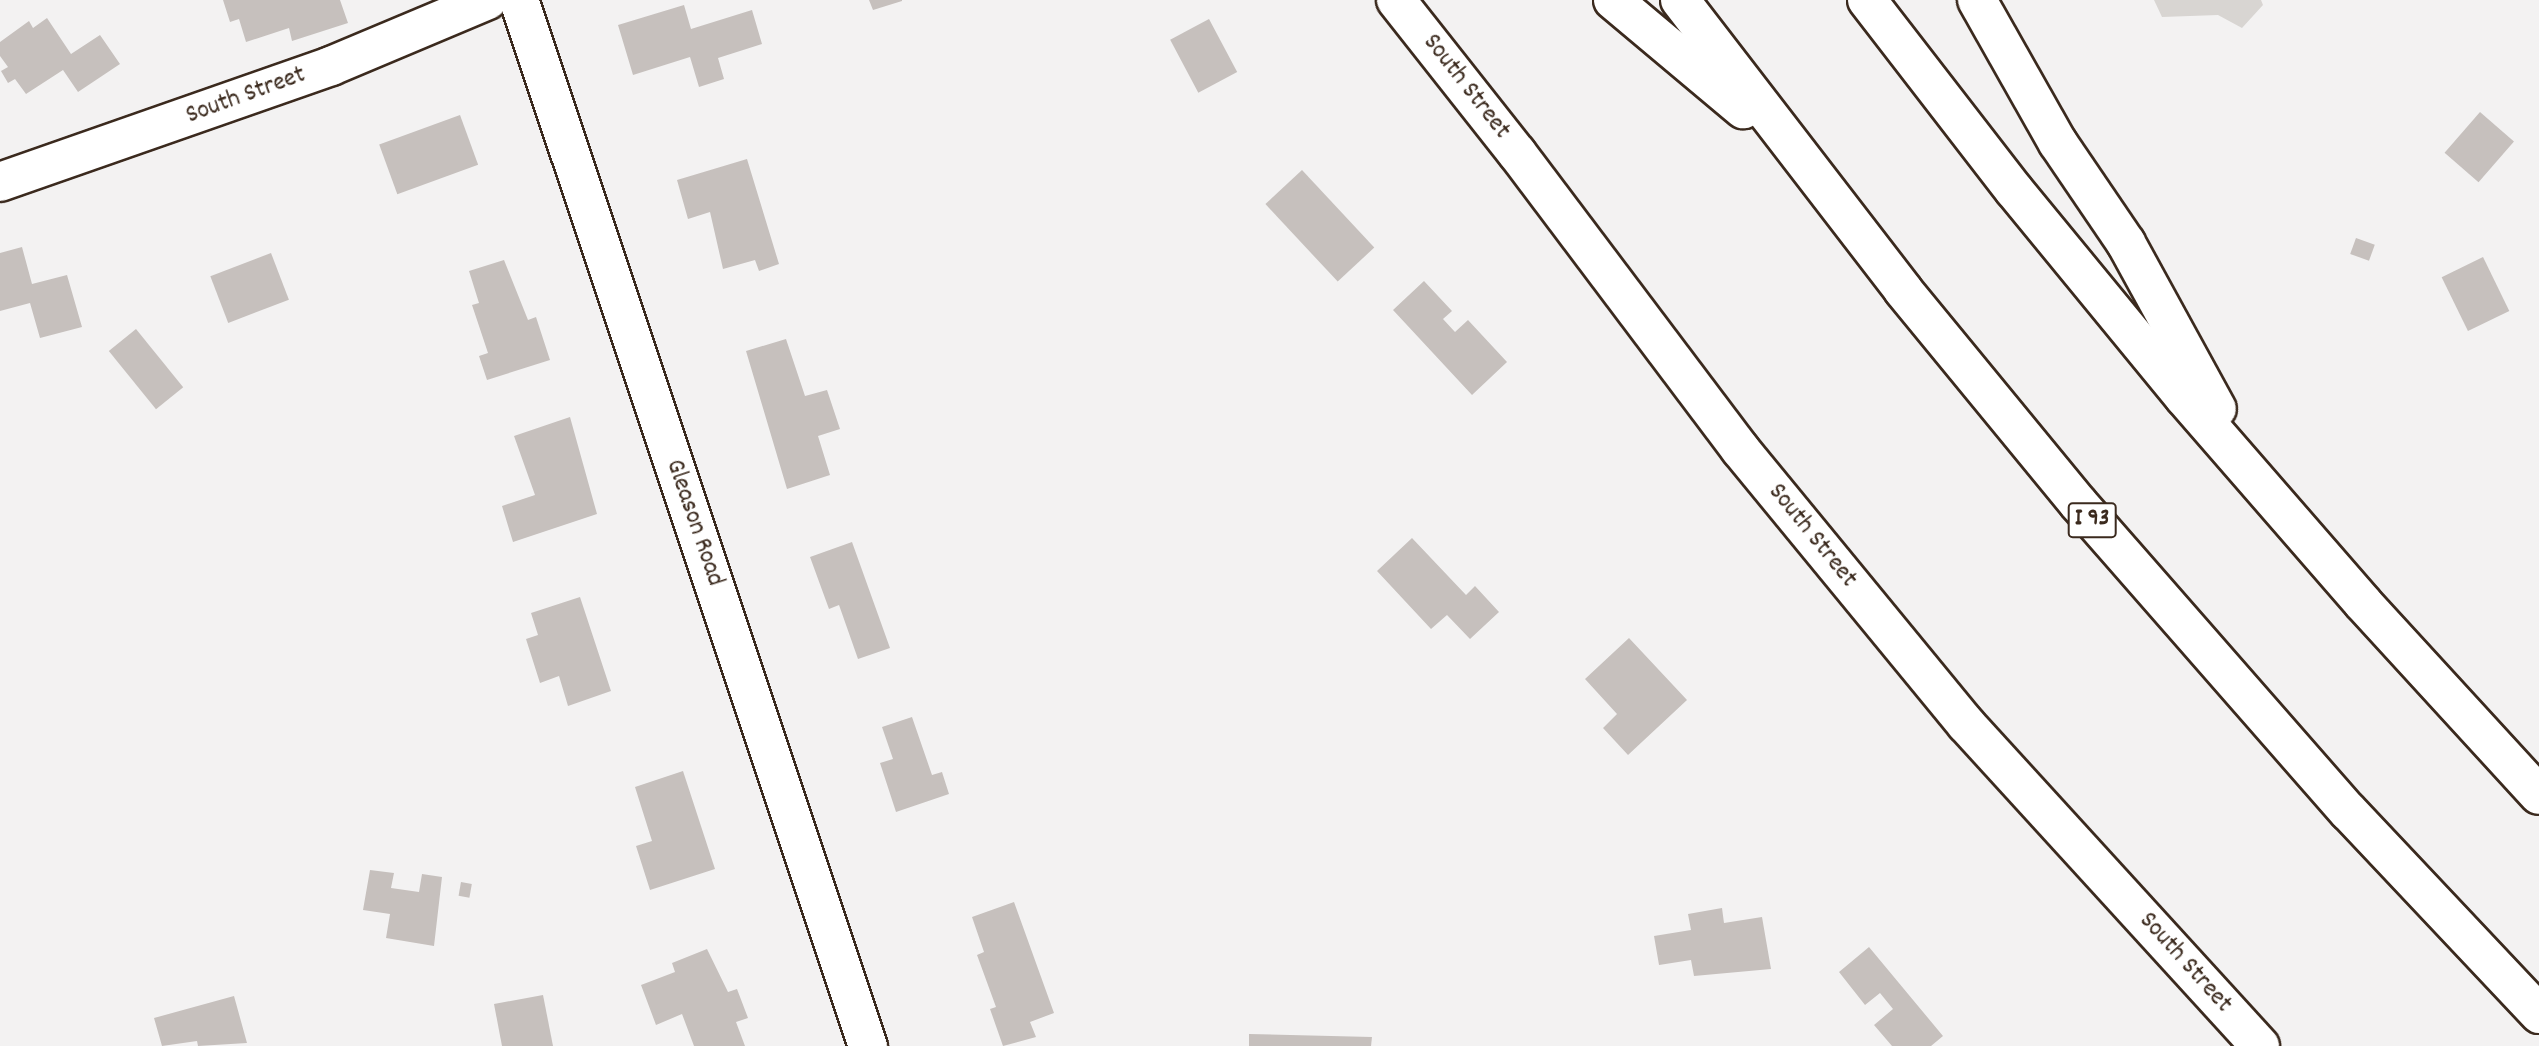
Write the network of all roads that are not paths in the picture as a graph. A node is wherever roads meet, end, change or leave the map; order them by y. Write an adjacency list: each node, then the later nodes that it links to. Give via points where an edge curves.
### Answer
1 (488, 0): 9 (main road, South Street, via 331,66)
2 (519, 0): 13 (main road, Gleason Road)
3 (1396, 0): 14 (main road, South Street, via 1740,449 1948,703)
4 (1613, 0): 8 (main road)
5 (1680, 0): 8 (main road, I 93)
6 (1867, 0): 10 (main road, via 2089,283)
7 (1978, 0): 10 (main road, via 2058,143 2126,243)
8 (1796, 154): 12 (main road, I 93, via 1981,386 2158,597 2348,811)
9 (0, 182)
10 (2255, 479): 11 (main road)
11 (2539, 795)
12 (2539, 1014)
13 (868, 1046)
14 (2260, 1046)

